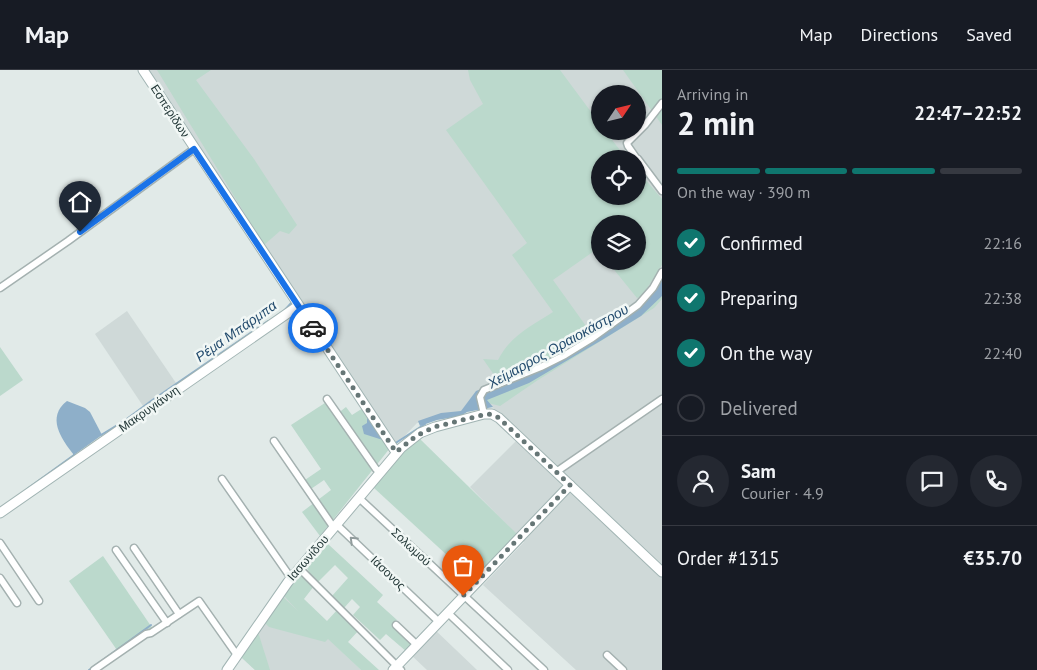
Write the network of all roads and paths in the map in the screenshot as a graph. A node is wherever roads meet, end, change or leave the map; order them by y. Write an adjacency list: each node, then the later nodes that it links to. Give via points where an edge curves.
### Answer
1 (143, 70): 3 (street, Εσπερίδων)
2 (662, 103): 4 (street, via 628,143)
3 (194, 149): 8 (street); 9 (street, Εσπερίδων)
4 (631, 150)
5 (646, 171): 6 (street)
6 (662, 191)
7 (662, 272): 12 (street, via 641,302 612,324 565,355 484,390 480,401)
8 (0, 288)
9 (298, 306): 14 (street, Εσπερίδων); 20 (street, Μακρυγιάννη)
10 (327, 399): 15 (street)
11 (662, 399): 16 (street)
12 (484, 414): 14 (street, Ιασωνίδου, via 427,430); 16 (street, via 499,418)
13 (274, 441): 21 (street, Ιάσονος)
14 (396, 452): 15 (street, Ιασωνίδου)
15 (380, 472): 19 (street, Ιασωνίδου)
16 (556, 472): 18 (street)
17 (222, 479): 28 (street)
18 (570, 485): 26 (street); 29 (street)
19 (359, 498): 21 (street, Ιασωνίδου); 29 (street, Σολωμού)
20 (0, 513)
21 (335, 527): 25 (street, Ιασωνίδου); 36 (street, Ιάσονος, one-way to 21)
22 (0, 543): 30 (street)
23 (134, 548): 33 (street)
24 (116, 550): 34 (street)
25 (299, 568): 28 (street, Ιασωνίδου); 40 (street)
26 (662, 572)
27 (0, 578): 31 (street)
28 (291, 578): 38 (street, Ιασωνίδου)
29 (463, 596): 32 (street); 44 (street, Σολωμού)
30 (39, 601)
31 (17, 604)
32 (448, 613): 36 (street); 43 (street)
33 (179, 614): 34 (street); 38 (street, via 199,601)
34 (167, 622): 41 (street)
35 (396, 625): 37 (street)
36 (436, 625): 37 (street)
37 (417, 645): 40 (street)
38 (237, 655): 42 (street, Ιασωνίδου)
39 (607, 655): 45 (street)
40 (397, 669)
41 (94, 670)
42 (227, 670)
43 (508, 670)
44 (544, 670)
45 (623, 670)

